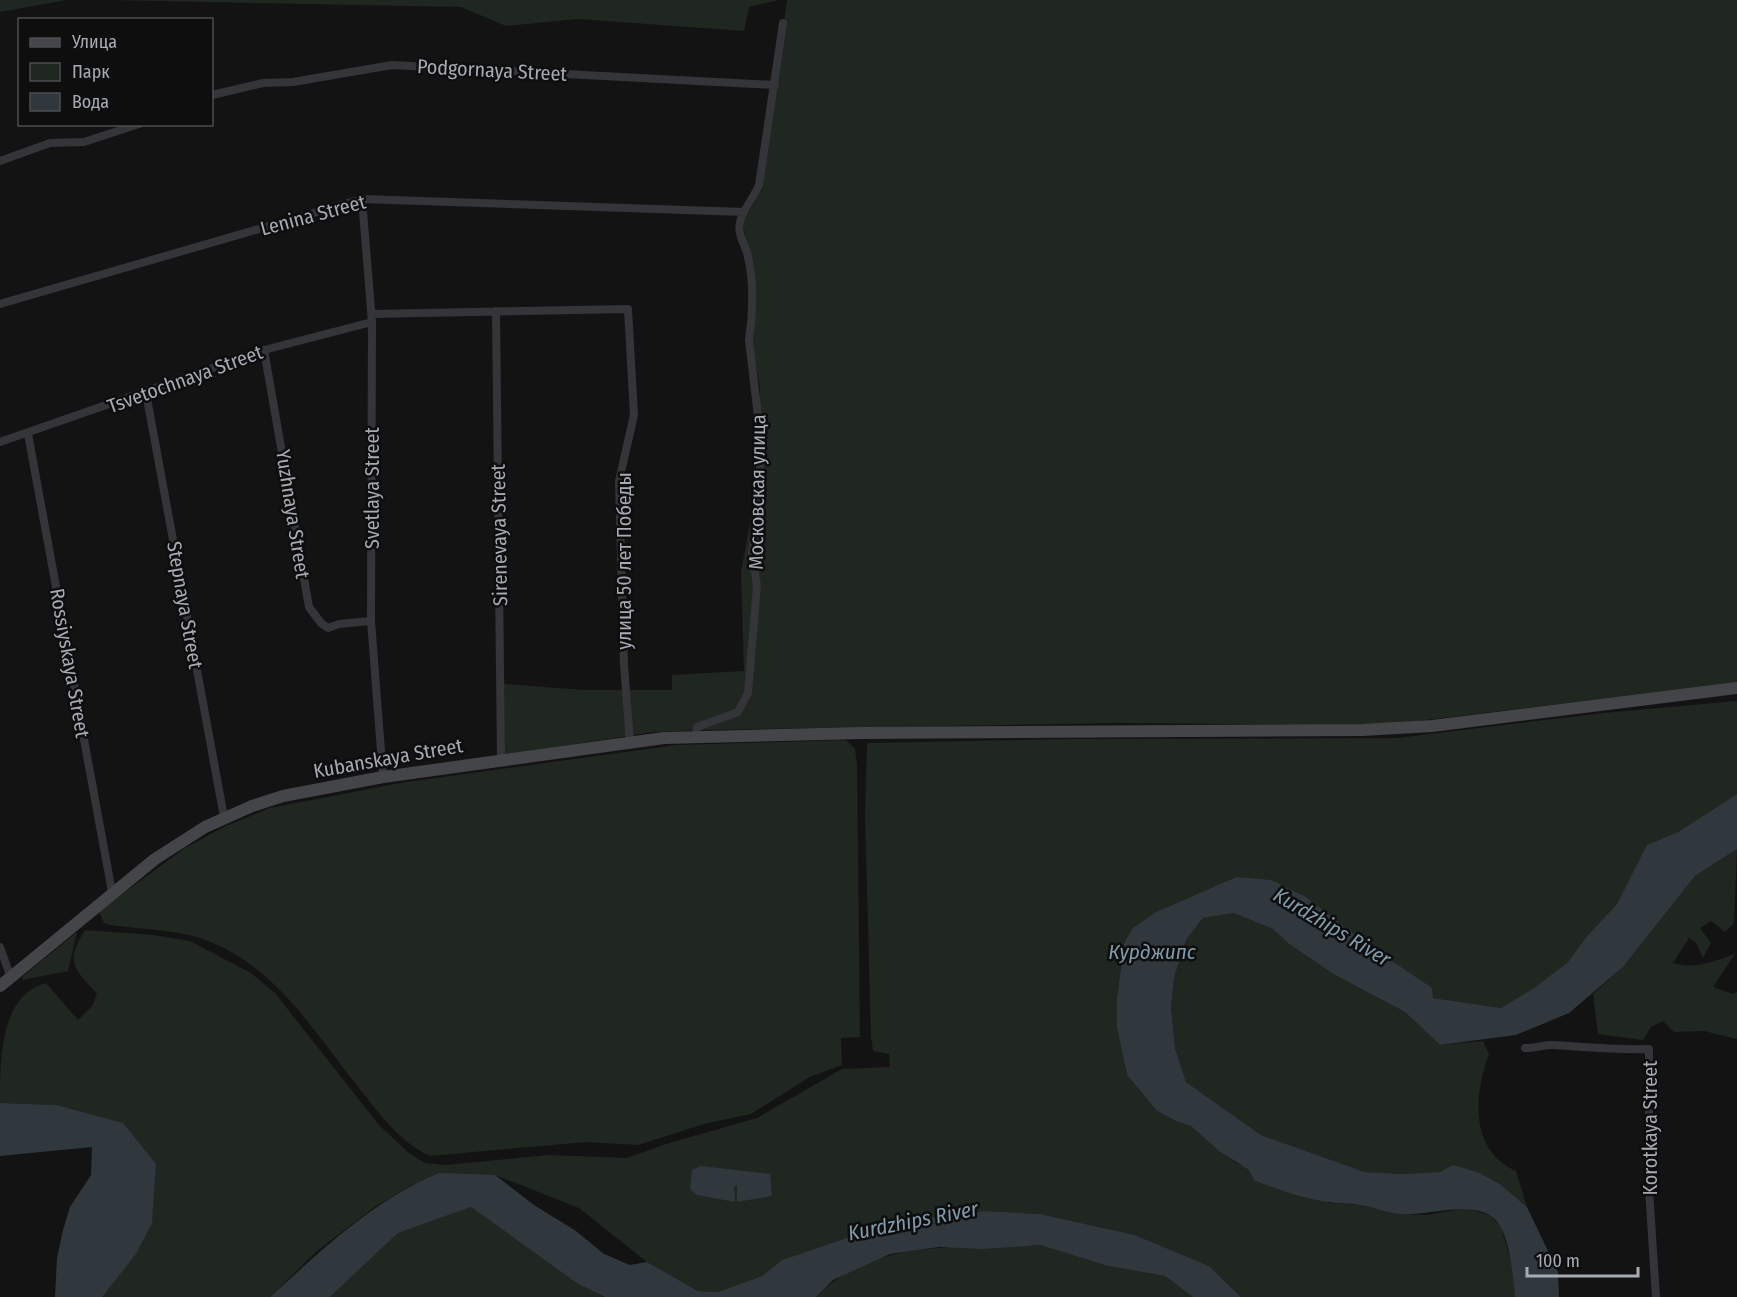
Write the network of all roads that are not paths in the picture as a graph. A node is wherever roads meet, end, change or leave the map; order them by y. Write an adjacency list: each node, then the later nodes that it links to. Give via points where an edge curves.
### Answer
1 (783, 23): 2 (street)
2 (775, 85): 3 (street, Podgornaya Street, via 392,65 293,82 263,83); 7 (street, via 759,185)
3 (213, 95)
4 (133, 126): 5 (street, via 84,141 50,143)
5 (0, 161)
6 (362, 199): 7 (street, Lenina Street); 8 (street, Lenina Street); 11 (street, Svetlaya Street)
7 (744, 212): 18 (street, Московская улица, via 740,236 748,257 752,324 749,340 761,442 752,552 757,586 748,693 738,712 697,727)
8 (0, 304)
9 (628, 309): 10 (street, Tsvetochnaya Street); 19 (street, улица 50 лет Победы, via 634,415 619,481)
10 (496, 310): 11 (street, Tsvetochnaya Street); 20 (street, Sirenevaya Street)
11 (372, 318): 12 (street, Tsvetochnaya Street); 16 (street, Svetlaya Street)
12 (264, 350): 13 (street, Tsvetochnaya Street); 16 (street, Yuzhnaya Street, via 309,607 328,628)
13 (146, 393): 14 (street, Tsvetochnaya Street); 22 (street, Stepnaya Street)
14 (28, 434): 15 (street, Tsvetochnaya Street); 23 (street, Rossiyskaya Street)
15 (0, 442)
16 (371, 621): 21 (street, Svetlaya Street)
17 (1737, 688): 18 (main road, Kubanskaya Street, via 1432,726 1362,730)
18 (696, 737): 19 (main road, Kubanskaya Street)
19 (630, 743): 20 (main road, Kubanskaya Street)
20 (501, 759): 21 (main road, Kubanskaya Street)
21 (383, 777): 22 (main road, Kubanskaya Street, via 283,796)
22 (224, 817): 23 (main road, Kubanskaya Street, via 155,859)
23 (112, 892): 25 (main road, Kubanskaya Street)
24 (0, 947): 25 (street)
25 (11, 978): 26 (main road, Kubanskaya Street)
26 (0, 986)
27 (1525, 1048): 28 (street, Korotkaya Street, via 1554,1045 1649,1049 1649,1190)
28 (1656, 1297)

